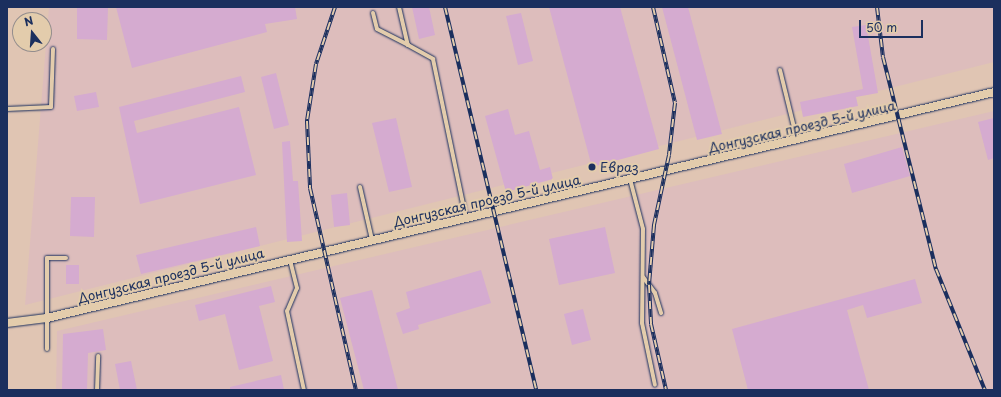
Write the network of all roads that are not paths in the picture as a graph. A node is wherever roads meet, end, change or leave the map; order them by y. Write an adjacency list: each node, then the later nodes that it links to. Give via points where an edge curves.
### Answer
1 (399, 7): 3 (lane)
2 (373, 13): 3 (lane, via 377,29)
3 (408, 45): 11 (lane, via 433,59)
4 (53, 49): 7 (lane, via 51,107)
5 (780, 70): 8 (lane)
6 (994, 92): 8 (street, Донгузская проезд 5-й улица)
7 (7, 109)
8 (797, 140): 9 (street, Донгузская проезд 5-й улица)
9 (630, 180): 11 (street, Донгузская проезд 5-й улица); 15 (lane, via 643,230)
10 (360, 187): 12 (lane)
11 (466, 218): 12 (street, Донгузская проезд 5-й улица)
12 (372, 240): 14 (street, Донгузская проезд 5-й улица)
13 (66, 258): 17 (lane, via 47,258)
14 (290, 260): 17 (street, Донгузская проезд 5-й улица); 23 (lane, via 297,288 287,311)
15 (642, 276): 16 (lane, via 655,293); 21 (lane, via 642,323)
16 (661, 313)
17 (47, 318): 18 (street, Донгузская проезд 5-й улица); 19 (lane)
18 (7, 323)
19 (47, 349)
20 (98, 356): 22 (lane)
21 (655, 385)
22 (97, 390)
23 (304, 390)

